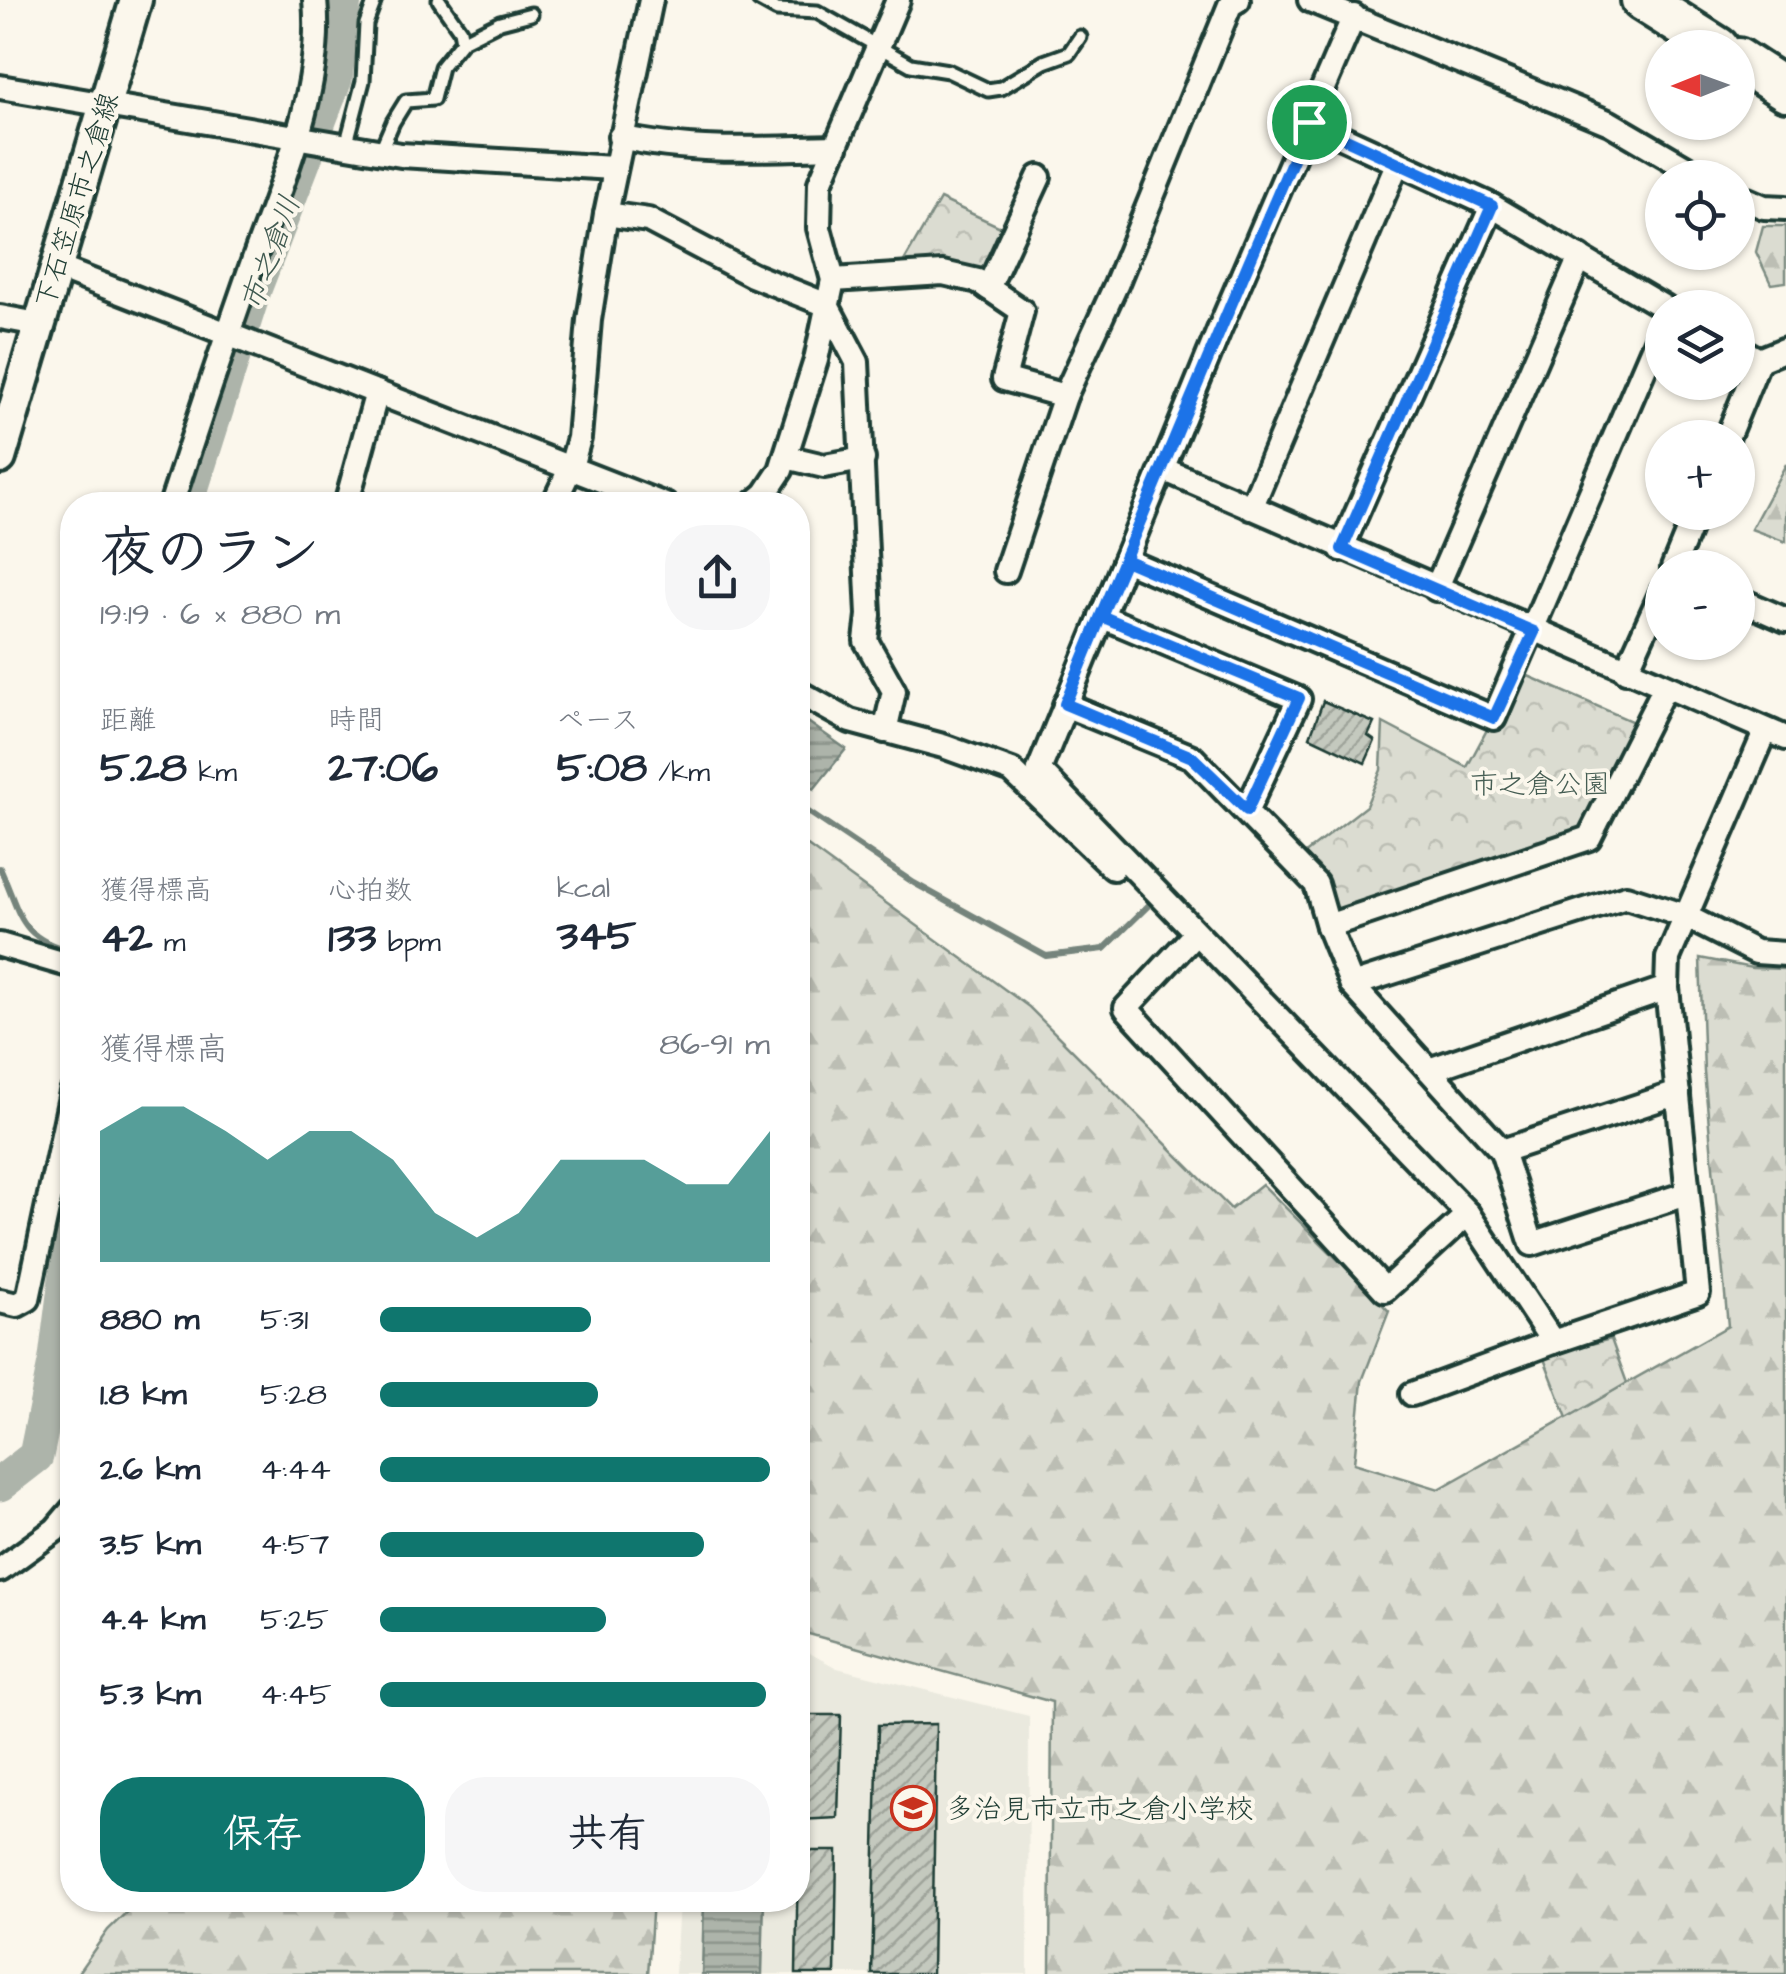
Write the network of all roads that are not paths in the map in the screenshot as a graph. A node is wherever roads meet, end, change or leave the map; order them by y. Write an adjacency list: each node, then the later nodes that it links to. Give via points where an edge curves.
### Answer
1 (136, 0): 20 (main road, 下石笠原市之倉線)
2 (316, 0): 23 (street, via 319,34)
3 (374, 0): 24 (lane, via 363,80)
4 (439, 0): 15 (lane)
5 (651, 0): 22 (street)
6 (759, 0): 16 (lane, via 776,10 817,12)
7 (898, 0): 16 (street)
8 (1238, 0): 49 (street, via 1230,5)
9 (1310, 0): 12 (street)
10 (1642, 0): 13 (highway)
11 (531, 14): 15 (lane)
12 (1354, 16): 21 (street); 27 (street, via 1610,123)
13 (1690, 30)
14 (1080, 38): 16 (lane, via 1069,53 988,90 948,71 911,65)
15 (462, 41): 26 (lane, via 441,67 434,99 406,101)
16 (878, 44): 25 (street)
17 (1755, 71): 19 (highway)
18 (0, 87): 20 (street)
19 (1786, 90)
20 (104, 106): 23 (street); 36 (main road, 下石笠原市之倉線)
21 (1309, 122): 28 (street); 55 (street)
22 (620, 137): 25 (street, via 735,148); 29 (street)
23 (296, 139): 24 (street); 43 (street)
24 (342, 145): 26 (street)
25 (836, 147): 37 (street, via 820,183 819,228)
26 (380, 152): 29 (street)
27 (1673, 160)
28 (1397, 164): 32 (street); 61 (street)
29 (613, 168): 34 (street)
30 (1040, 177): 38 (street)
31 (1755, 203): 33 (street)
32 (1492, 206): 35 (street); 62 (street)
33 (1786, 208)
34 (606, 214): 40 (street, via 648,220 752,275); 54 (street)
35 (1580, 257): 39 (street); 65 (street)
36 (56, 267): 42 (main road, 下石笠原市之倉線); 43 (street)
37 (833, 280): 38 (street, via 943,273); 40 (street)
38 (988, 288): 49 (street, via 1022,311 1004,379)
39 (1645, 296)
40 (827, 305): 52 (street); 53 (street, via 857,362)
41 (0, 317): 42 (street)
42 (38, 324): 51 (main road, 下石笠原市之倉線)
43 (227, 336): 48 (street); 56 (street)
44 (1786, 349): 46 (street)
45 (1755, 358): 46 (street)
46 (1759, 360): 50 (street)
47 (1645, 368): 70 (street)
48 (377, 392): 54 (street); 57 (street)
49 (1065, 396): 64 (street)
50 (1734, 420)
51 (0, 458)
52 (786, 458): 53 (street, via 824,466); 60 (street)
53 (863, 459): 75 (street, via 866,641 894,691)
54 (571, 467): 58 (street); 59 (street)
55 (1163, 469): 61 (street); 63 (street)
56 (175, 492)
57 (350, 492)
58 (558, 492)
59 (633, 492)
60 (766, 492)
61 (1251, 508): 62 (street)
62 (1342, 549): 65 (street)
63 (1125, 560): 67 (street); 70 (street, via 1494,718)
64 (1006, 571)
65 (1436, 590): 70 (street)
66 (1755, 607): 68 (street)
67 (1101, 616): 74 (street); 77 (street, via 1299,698)
68 (1786, 620)
69 (1645, 630): 71 (street)
70 (1534, 632): 71 (street)
71 (1626, 672): 72 (street)
72 (1665, 687): 76 (street); 80 (street, via 1589,838)
73 (810, 699): 75 (street)
74 (1065, 704): 77 (street, via 1192,757); 78 (street, via 1039,770)
75 (885, 731): 78 (street, via 1012,771 1127,882)
76 (1776, 734): 79 (street)
77 (1247, 810): 80 (street, via 1316,884)
78 (1146, 882): 81 (street)
79 (1686, 916): 83 (street, via 1756,952); 85 (street, via 1626,898); 86 (street, via 1668,958)
80 (1328, 926): 85 (street)
81 (1195, 934): 92 (street); 92 (street, via 1126,1008 1385,1290)
82 (0, 945): 84 (street)
83 (1786, 954)
84 (60, 962)
85 (1352, 986): 87 (street)
86 (1667, 988): 87 (street); 88 (street)
87 (1430, 1070): 90 (street)
88 (1678, 1093): 90 (street); 91 (street)
89 (60, 1148): 93 (street, via 28,1299)
90 (1502, 1151): 91 (street, via 1532,1244)
91 (1686, 1194): 94 (street, via 1698,1293)
92 (1468, 1214): 94 (street)
93 (0, 1300)
94 (1553, 1342): 95 (street)
95 (1412, 1394)
96 (60, 1525): 97 (street)
97 (0, 1570)

